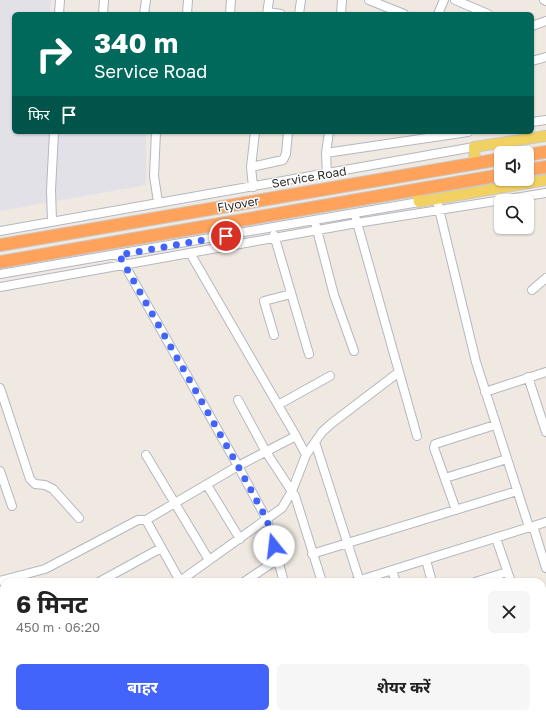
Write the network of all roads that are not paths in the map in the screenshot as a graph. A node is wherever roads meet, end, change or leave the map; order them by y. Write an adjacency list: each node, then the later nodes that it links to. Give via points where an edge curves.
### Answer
1 (60, 0): 12 (street)
2 (104, 0): 13 (street)
3 (146, 0): 14 (street)
4 (188, 0): 15 (street)
5 (231, 0): 16 (street)
6 (269, 0): 17 (street)
7 (301, 0): 18 (street)
8 (342, 0): 19 (street)
9 (369, 0): 20 (street)
10 (444, 0): 21 (street)
11 (455, 0): 22 (street)
12 (59, 12)
13 (103, 12)
14 (144, 12)
15 (187, 12)
16 (230, 12)
17 (268, 12)
18 (299, 12)
19 (341, 12)
20 (399, 12)
21 (439, 12)
22 (483, 12)
23 (546, 21): 24 (street)
24 (534, 25)
25 (546, 57): 26 (street)
26 (534, 60)
27 (546, 120): 28 (street)
28 (534, 122)
29 (54, 134): 56 (street)
30 (156, 134): 53 (street, via 154,176)
31 (255, 134): 43 (street)
32 (288, 134): 43 (street, via 283,160)
33 (328, 134): 39 (street)
34 (444, 134): 35 (street)
35 (421, 136): 39 (street)
36 (546, 136): 37 (main road, Service Road)
37 (474, 147): 42 (main road); 46 (street, Service Road)
38 (546, 152): 40 (highway)
39 (326, 154): 46 (street)
40 (534, 154)
41 (494, 160): 42 (highway, Flyover)
42 (476, 164): 63 (highway, Flyover)
43 (251, 167): 49 (street)
44 (546, 167): 45 (highway)
45 (534, 169)
46 (327, 174): 49 (street, Service Road)
47 (494, 177): 51 (highway, Flyover)
48 (546, 180): 52 (main road)
49 (253, 187): 53 (street, Service Road)
50 (546, 193): 54 (street)
51 (418, 196): 52 (main road); 55 (street); 66 (highway, Flyover)
52 (436, 199): 54 (street)
53 (158, 202): 56 (street, Service Road)
54 (439, 210): 58 (street); 81 (street)
55 (355, 214): 57 (street); 58 (street)
56 (52, 221): 60 (street, Service Road)
57 (315, 221): 59 (street); 61 (street)
58 (357, 223): 61 (street); 76 (street)
59 (272, 228): 62 (street); 65 (street)
60 (0, 231)
61 (317, 231): 62 (street); 74 (street, via 334,295)
62 (275, 239): 64 (street); 72 (street)
63 (0, 245)
64 (190, 253): 67 (street); 83 (street)
65 (119, 255): 67 (street); 68 (street)
66 (0, 262)
67 (124, 265): 70 (street); 93 (street)
68 (0, 274)
69 (546, 278): 71 (street)
70 (0, 287)
71 (532, 290)
72 (291, 294): 73 (street, via 264,301); 75 (street)
73 (274, 335)
74 (354, 351)
75 (309, 354)
76 (399, 372): 87 (street); 88 (street, via 332,423)
77 (546, 372): 79 (street)
78 (330, 376): 83 (street)
79 (528, 377): 81 (street); 85 (street)
80 (0, 388): 102 (street, via 30,479 34,484 53,489)
81 (484, 392): 84 (street)
82 (238, 400): 89 (street)
83 (278, 405): 86 (street)
84 (495, 425): 92 (street); 95 (street, via 435,444 434,448)
85 (546, 432)
86 (296, 436): 89 (street); 91 (street)
87 (417, 436)
88 (315, 442): 91 (street); 109 (street)
89 (266, 452): 93 (street); 97 (street)
90 (146, 455): 99 (street)
91 (306, 455): 97 (street)
92 (506, 459): 95 (street); 98 (street)
93 (238, 466): 96 (street); 104 (street)
94 (0, 471): 100 (street)
95 (445, 478): 101 (street)
96 (206, 485): 99 (street); 108 (street)
97 (292, 491): 104 (street, via 282,508); 111 (street, via 298,503)
98 (517, 491): 101 (street); 106 (street)
99 (176, 504): 103 (street); 113 (street)
100 (12, 506)
101 (456, 510): 109 (street)
102 (79, 518)
103 (146, 520): 110 (street); 118 (street, via 138,520 45,569)
104 (267, 520): 108 (street); 112 (street)
105 (546, 522): 106 (street)
106 (531, 527): 107 (street); 115 (street)
107 (496, 538): 114 (street); 117 (street)
108 (240, 539): 113 (street)
109 (348, 543): 111 (street); 125 (street)
110 (161, 548): 119 (street); 120 (street)
111 (312, 554): 124 (street)
112 (278, 559): 122 (street); 123 (street)
113 (209, 560): 121 (street)
114 (426, 560): 116 (street); 128 (street)
115 (546, 568)
116 (392, 571): 126 (street); 127 (street)
117 (507, 572): 129 (street); 130 (street)
118 (11, 578)
119 (106, 578)
120 (177, 578)
121 (183, 578)
122 (250, 578)
123 (283, 578)
124 (321, 578)
125 (357, 578)
126 (368, 578)
127 (395, 578)
128 (431, 578)
129 (488, 578)
130 (509, 578)

